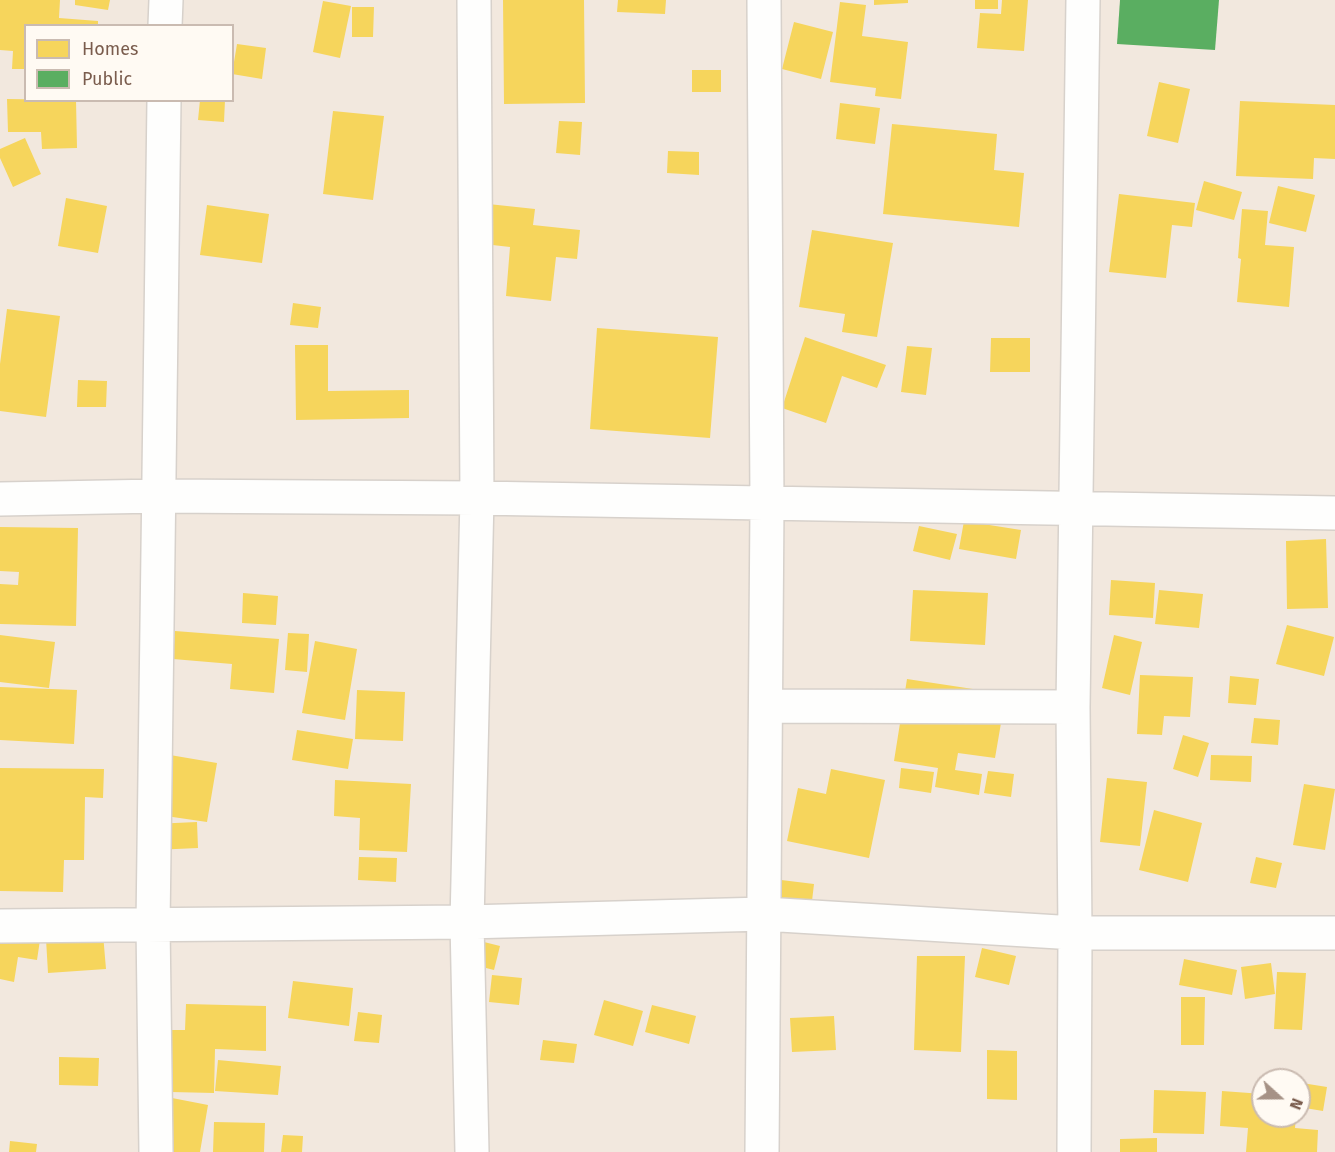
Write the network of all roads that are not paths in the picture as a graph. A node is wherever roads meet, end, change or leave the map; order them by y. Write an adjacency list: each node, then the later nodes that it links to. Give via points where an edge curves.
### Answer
1 (166, 0): 5 (street)
2 (474, 0): 8 (street)
3 (764, 0): 10 (street)
4 (1083, 0): 11 (street)
5 (165, 24)
6 (164, 102): 7 (street)
7 (159, 496): 8 (street); 9 (street); 17 (street)
8 (477, 498): 10 (street); 16 (street)
9 (0, 499)
10 (767, 504): 11 (street); 13 (street)
11 (1077, 508): 12 (street); 14 (street)
12 (1335, 513)
13 (766, 706): 14 (street); 15 (street)
14 (1073, 708): 19 (street)
15 (764, 914): 16 (street); 19 (street); 23 (street)
16 (467, 922): 17 (street); 22 (street)
17 (153, 924): 18 (street); 21 (street)
18 (0, 926)
19 (1075, 933): 20 (street); 24 (street)
20 (1335, 933)
21 (156, 1152)
22 (472, 1152)
23 (762, 1152)
24 (1074, 1152)

